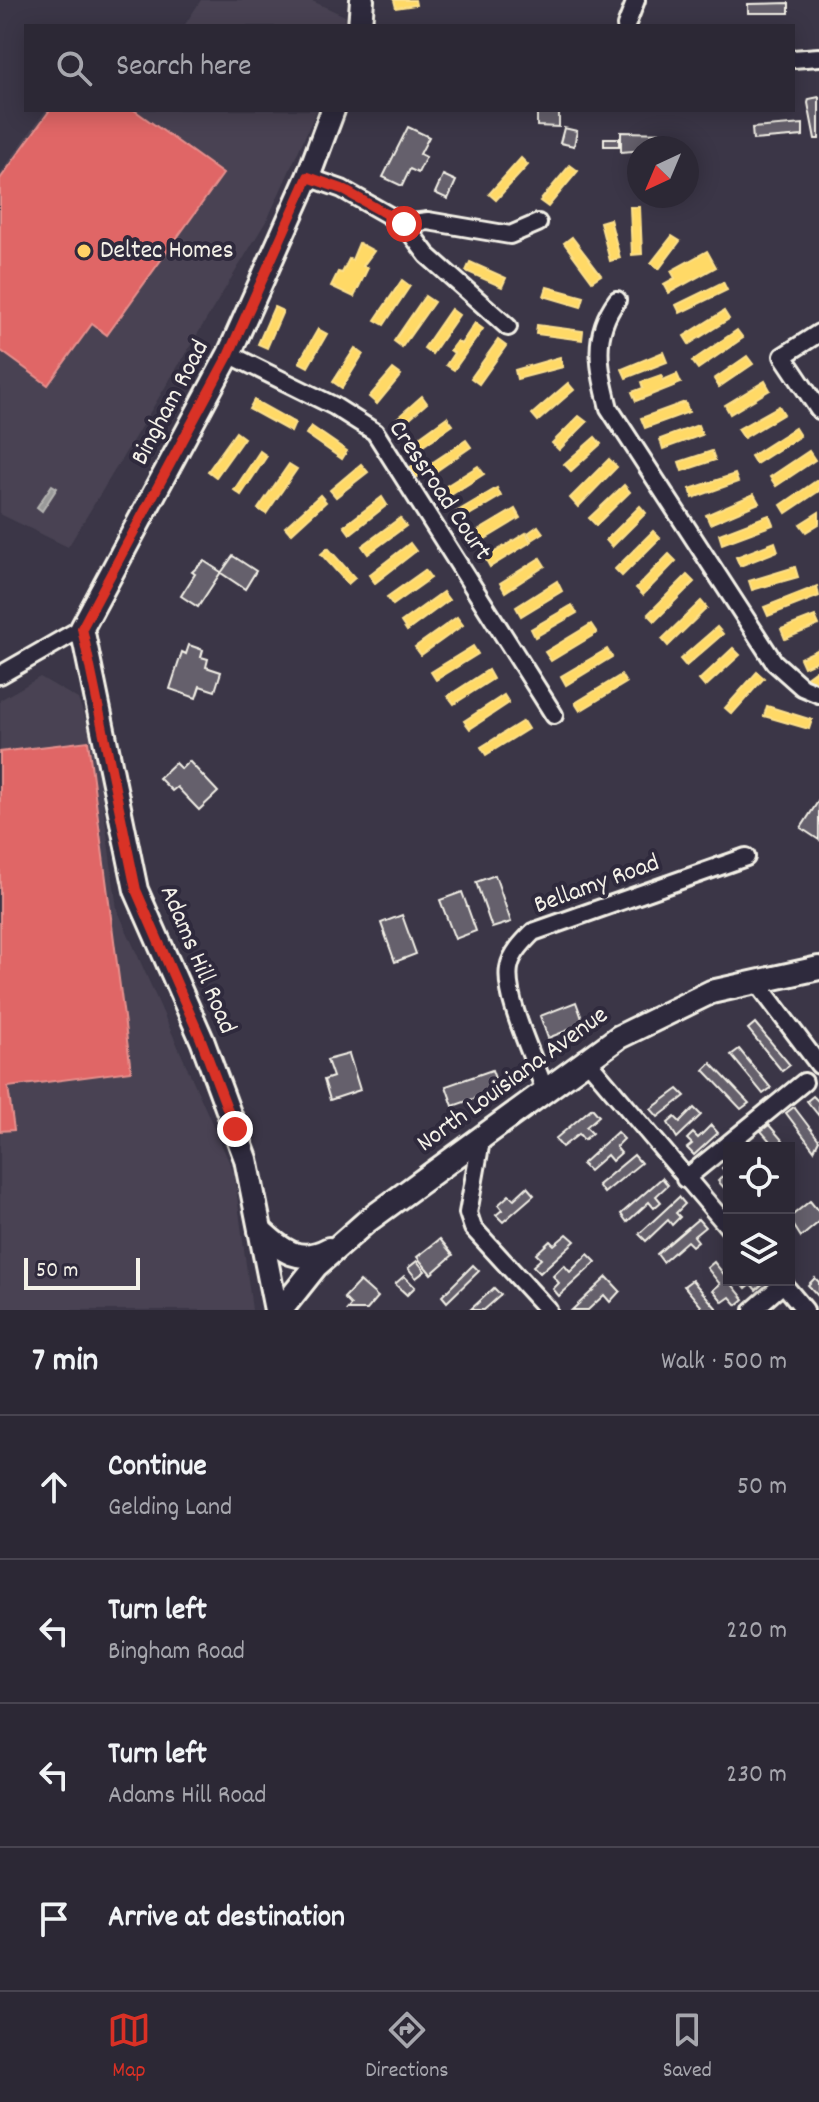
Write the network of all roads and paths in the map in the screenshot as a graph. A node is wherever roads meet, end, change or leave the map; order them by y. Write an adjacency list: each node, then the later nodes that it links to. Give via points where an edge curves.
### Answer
1 (362, 0): 3 (street)
2 (636, 0): 4 (street)
3 (360, 24)
4 (627, 24)
5 (819, 57): 6 (street)
6 (795, 59)
7 (332, 112): 8 (street, Bingham Road)
8 (308, 177): 10 (street, via 342,189); 14 (street, Bingham Road)
9 (538, 223): 10 (street, via 510,235 428,221)
10 (404, 224): 12 (street, via 427,255)
11 (617, 300): 18 (street, via 603,318 597,360 609,408 774,662 802,687)
12 (508, 327)
13 (819, 333): 15 (street, via 783,356)
14 (229, 354): 16 (street, Bingham Road); 19 (street, Cressroad Court, via 375,432)
15 (819, 410)
16 (82, 628): 17 (street); 30 (street, Adams Hill Road, via 136,890 246,1159)
17 (0, 675)
18 (819, 694)
19 (554, 715)
20 (746, 857): 26 (street, Bellamy Road, via 533,932 519,946 509,966 510,987)
21 (819, 968): 22 (street, North Louisiana Avenue)
22 (755, 980): 23 (street, North Louisiana Avenue, via 659,1014); 24 (street)
23 (585, 1058): 26 (street, North Louisiana Avenue); 28 (street)
24 (819, 1065)
25 (804, 1082): 28 (street)
26 (544, 1088): 27 (street, North Louisiana Avenue)
27 (482, 1135): 31 (street, North Louisiana Avenue); 35 (street, via 468,1214 473,1228)
28 (685, 1179): 29 (street)
29 (723, 1221)
30 (260, 1230): 31 (street, via 288,1253 306,1258); 34 (street, Adams Hill Road)
31 (345, 1241): 34 (street, North Louisiana Avenue)
32 (778, 1286): 36 (street)
33 (785, 1286): 37 (street)
34 (278, 1310)
35 (548, 1310)
36 (753, 1310)
37 (805, 1310)

